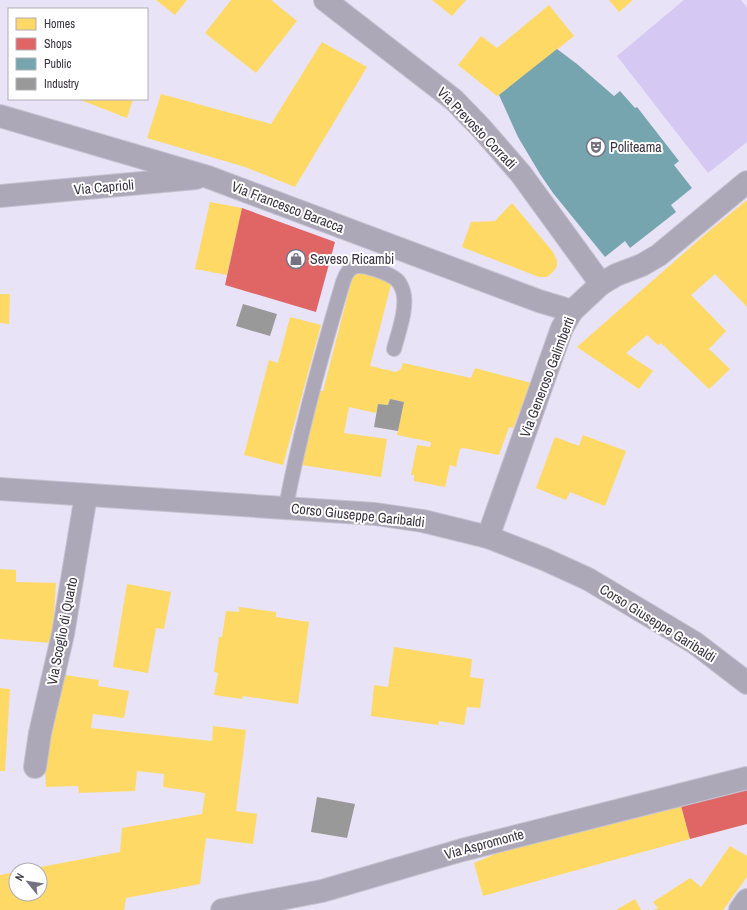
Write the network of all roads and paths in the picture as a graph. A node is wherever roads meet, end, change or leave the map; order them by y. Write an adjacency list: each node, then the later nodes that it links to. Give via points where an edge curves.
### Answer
1 (325, 0): 6 (street, Via Prevosto Corradi, via 454,100 521,174)
2 (0, 116): 3 (street, Via Francesco Baracca)
3 (208, 177): 5 (street, Via Caprioli); 7 (street, Via Francesco Baracca, via 539,301)
4 (747, 182): 6 (street, Via Generoso Galimberti, via 659,255)
5 (0, 196)
6 (601, 284): 7 (street, Via Generoso Galimberti)
7 (572, 311): 12 (street, Via Generoso Galimberti, via 562,328)
8 (394, 349): 11 (lane, via 404,308 403,293 398,281 371,269 353,267 343,282 326,340 293,469)
9 (0, 489): 10 (main road, Corso Giuseppe Garibaldi)
10 (86, 495): 11 (main road, Corso Giuseppe Garibaldi); 14 (street, Via Scoglio di Quarto, via 63,634)
11 (286, 507): 12 (main road, Corso Giuseppe Garibaldi, via 375,514 423,521)
12 (488, 537): 13 (main road, Corso Giuseppe Garibaldi, via 588,579 695,643)
13 (747, 683)
14 (35, 767)
15 (747, 778): 17 (street, Via Aspromonte, via 462,850 322,891)
16 (747, 900): 18 (street)
17 (222, 910)
18 (740, 910)

